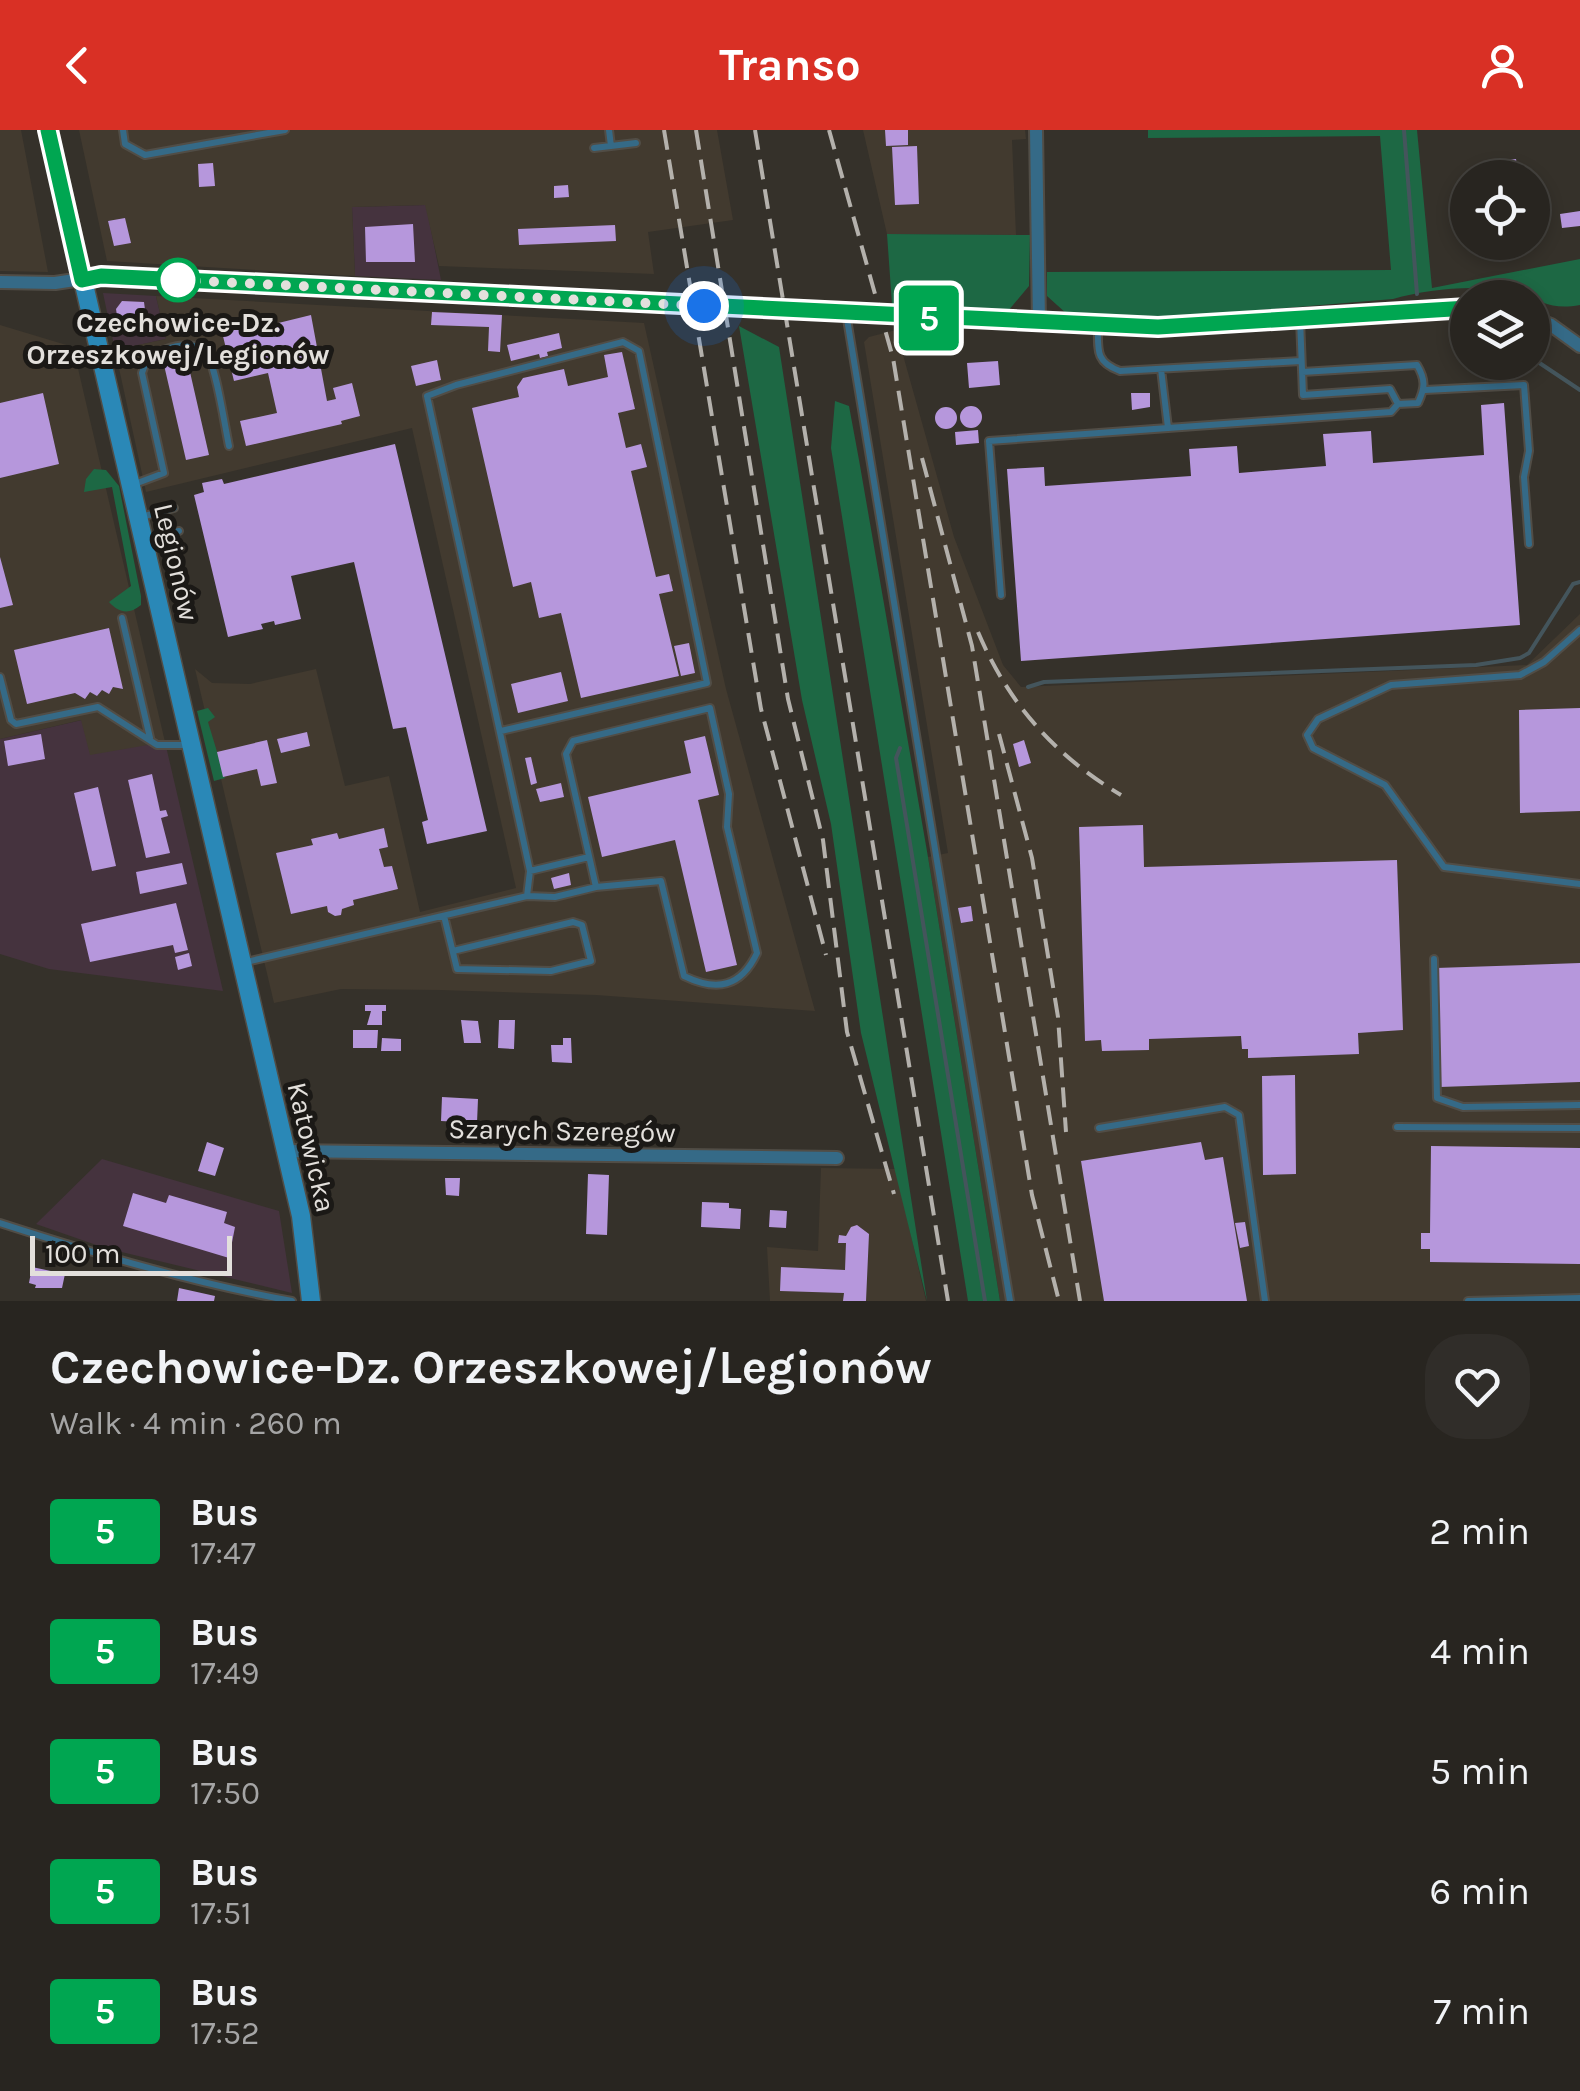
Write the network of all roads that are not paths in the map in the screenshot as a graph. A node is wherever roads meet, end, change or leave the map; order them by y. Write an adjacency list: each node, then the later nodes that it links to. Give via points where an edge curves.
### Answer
1 (48, 130): 10 (street, Legionów)
2 (123, 130): 6 (lane, via 125,144 145,155)
3 (285, 130): 6 (lane)
4 (609, 130): 8 (lane)
5 (1036, 130): 15 (street)
6 (247, 134)
7 (636, 143): 8 (lane)
8 (611, 146): 9 (lane)
9 (594, 148)
10 (82, 280): 11 (street); 13 (street, via 120,276); 26 (street, Legionów)
11 (0, 282)
12 (1450, 309): 14 (street)
13 (846, 313): 15 (street); 59 (lane)
14 (1300, 319): 16 (street); 19 (lane)
15 (1039, 322): 16 (street)
16 (1098, 324): 20 (lane, via 1105,366)
17 (1550, 325): 18 (street)
18 (1580, 346)
19 (1302, 360): 20 (lane); 21 (lane)
20 (1161, 369): 24 (lane)
21 (1302, 372): 22 (lane, via 1416,366); 23 (lane, via 1304,394 1390,389)
22 (1424, 390): 23 (lane, via 1418,403); 31 (lane, via 1524,385)
23 (1398, 404): 24 (lane, via 1390,412)
24 (1168, 428): 32 (lane, via 989,441)
25 (230, 446): 26 (lane, via 209,358 197,347 165,349 147,360 142,373 164,472)
26 (131, 486): 28 (street, Legionów)
27 (174, 508): 28 (lane)
28 (138, 517): 30 (street, Legionów)
29 (180, 531): 30 (lane)
30 (144, 540): 38 (street, Legionów)
31 (1529, 544)
32 (1000, 595)
33 (122, 618): 37 (lane)
34 (1580, 630): 41 (lane, via 1520,675 1391,685 1318,719 1307,735 1313,748 1385,785 1444,868)
35 (0, 676): 37 (lane, via 16,724 98,707)
36 (501, 730): 36 (lane, via 427,396 623,342 639,351 707,683); 40 (lane)
37 (150, 740): 38 (lane)
38 (191, 745): 47 (street, Legionów)
39 (589, 857): 40 (lane); 42 (lane); 42 (lane, via 566,754 572,741 710,708 729,794 727,827 757,954 747,974 702,985 684,976 660,880)
40 (530, 872): 43 (lane)
41 (1580, 884)
42 (596, 887): 43 (lane)
43 (527, 896): 44 (lane)
44 (444, 916): 45 (lane); 47 (lane)
45 (452, 951): 45 (lane, via 457,969 551,971 590,962 582,924 573,922)
46 (1434, 959): 49 (lane, via 1437,1098 1463,1107)
47 (241, 964): 48 (street, Legionów)
48 (251, 1006): 53 (street, Katowicka)
49 (1580, 1105)
50 (1100, 1128): 60 (lane, via 1225,1107 1239,1115)
51 (1397, 1128): 52 (lane)
52 (1580, 1128)
53 (286, 1151): 54 (street, Szarych Szeregów); 58 (street, Katowicka)
54 (837, 1158)
55 (0, 1223): 57 (lane, via 238,1292)
56 (1580, 1298): 61 (lane)
57 (292, 1301)
58 (312, 1301)
59 (1010, 1301)
60 (1265, 1301)
61 (1468, 1301)

